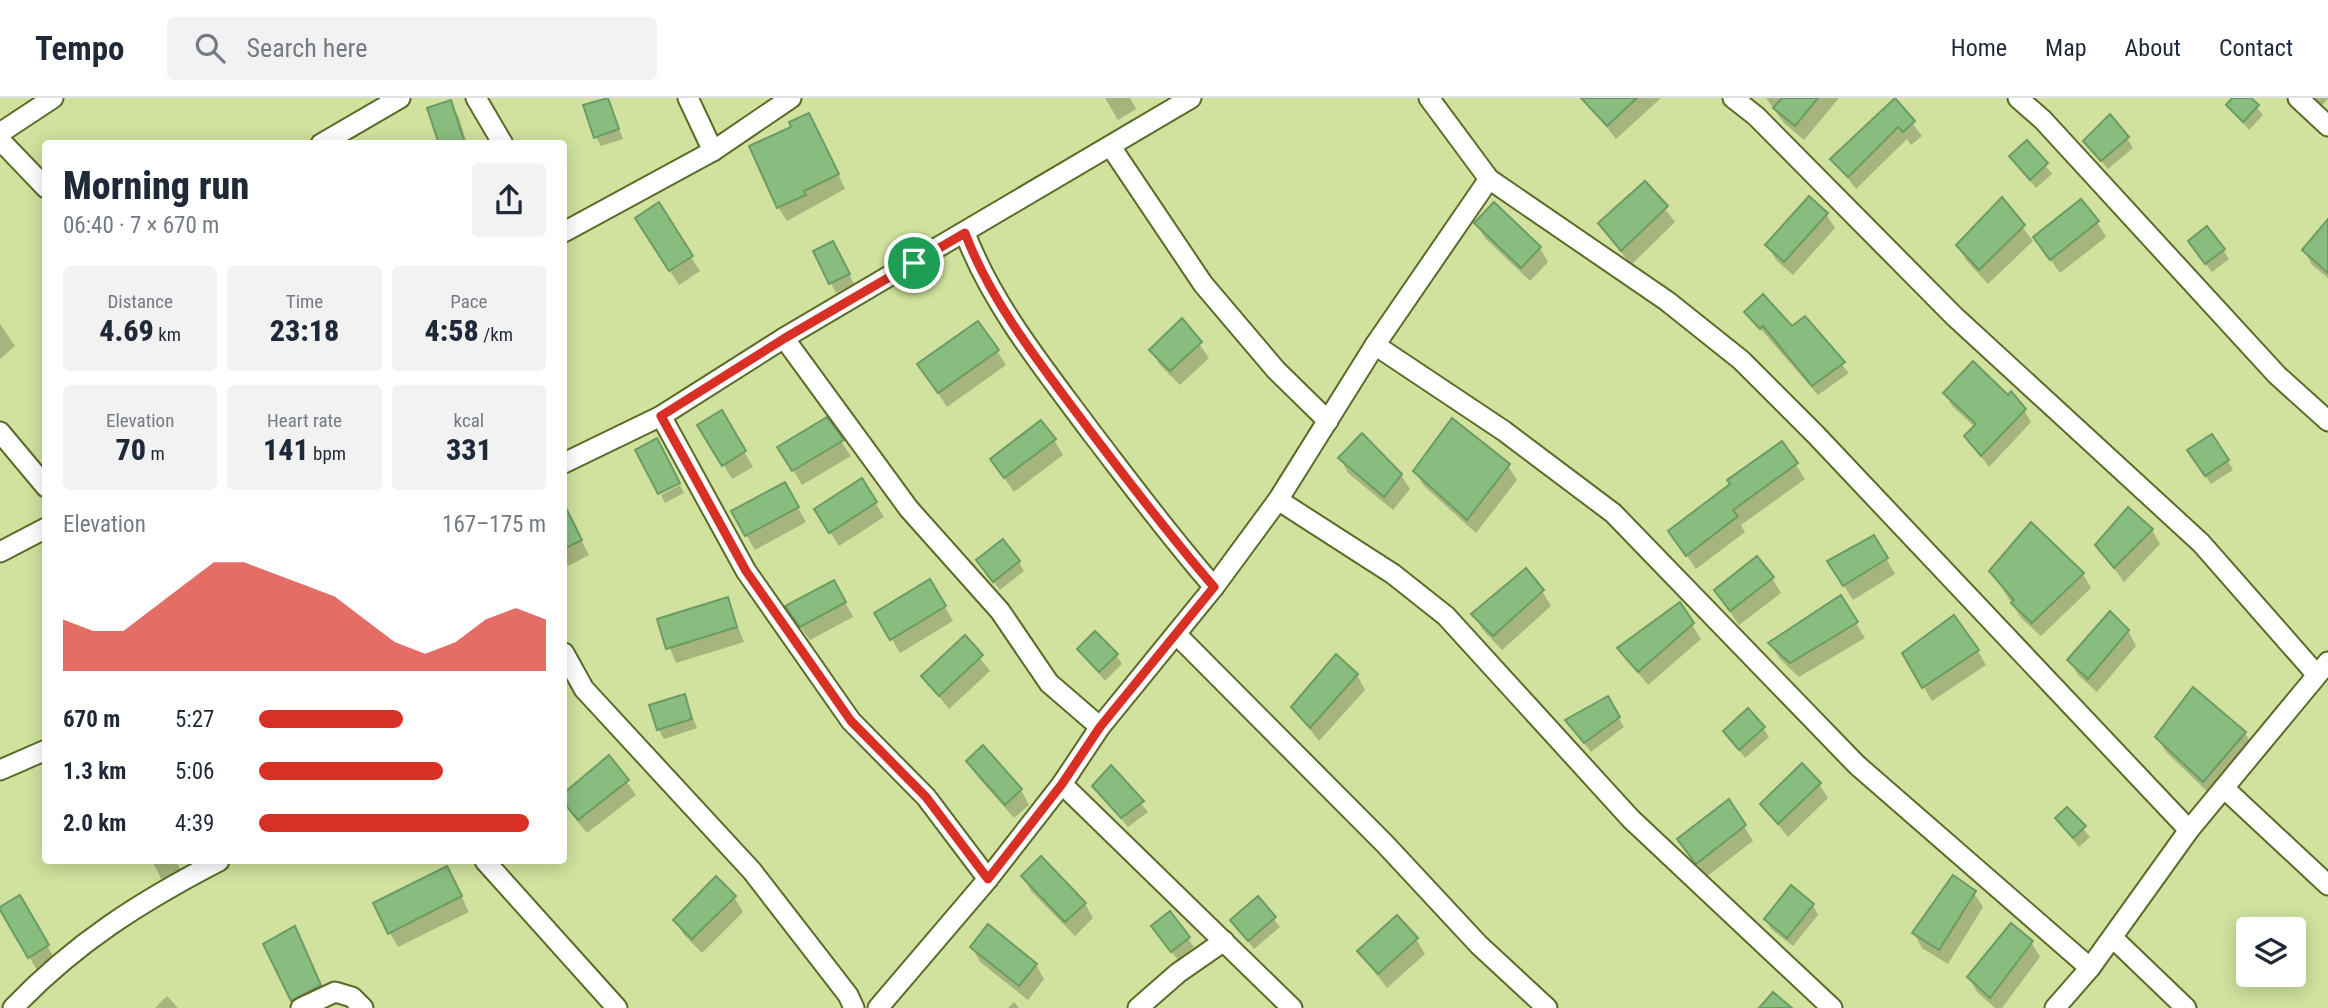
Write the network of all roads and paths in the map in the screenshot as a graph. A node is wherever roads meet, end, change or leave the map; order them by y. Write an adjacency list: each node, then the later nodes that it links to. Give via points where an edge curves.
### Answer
1 (53, 98): 12 (street)
2 (400, 98): 14 (street)
3 (476, 98): 15 (street)
4 (688, 98): 17 (street)
5 (791, 98): 17 (street)
6 (1191, 98): 16 (street)
7 (1429, 98): 18 (street)
8 (1733, 98): 36 (street, via 1954,316 2201,543)
9 (2018, 98): 26 (street, via 2277,375)
10 (2298, 98): 11 (street)
11 (2328, 125)
12 (0, 133)
13 (0, 140): 19 (street)
14 (328, 140)
15 (501, 140)
16 (1111, 147): 21 (street); 25 (street, via 1203,284 1276,370)
17 (713, 151): 20 (street)
18 (1489, 179): 23 (street); 42 (street, via 1667,301 1741,360)
19 (42, 184)
20 (567, 230)
21 (965, 233): 22 (street); 33 (street, via 978,267 1054,382 1170,537)
22 (785, 338): 24 (street); 37 (street, via 909,509 1000,611 1049,683)
23 (1375, 345): 25 (street); 49 (street, via 1504,430 1613,513 1857,765)
24 (661, 416): 28 (street); 45 (street, via 746,571 851,721 926,797)
25 (1328, 421): 30 (street)
26 (2328, 421)
27 (0, 432): 29 (street)
28 (567, 462)
29 (42, 482)
30 (1278, 500): 33 (street); 59 (street, via 1382,566 1446,616 1631,819)
31 (42, 530): 32 (street)
32 (0, 552)
33 (1214, 587): 34 (street)
34 (1177, 635): 37 (street); 58 (street, via 1479,945)
35 (567, 658): 54 (street, via 584,689 752,871)
36 (2323, 669): 41 (street)
37 (1100, 727): 40 (street)
38 (42, 752): 39 (street)
39 (0, 770)
40 (1062, 784): 45 (street); 48 (street)
41 (2224, 788): 42 (street); 46 (street)
42 (2189, 830): 47 (street)
43 (213, 864): 50 (street, via 164,890 72,951)
44 (488, 864): 53 (street)
45 (988, 879): 55 (street)
46 (2328, 885)
47 (2113, 938): 49 (street); 61 (street)
48 (1224, 941): 56 (street); 57 (street)
49 (2090, 968): 60 (street)
50 (13, 1008)
51 (301, 1008): 52 (street, via 335,992 352,997)
52 (363, 1008)
53 (617, 1008)
54 (854, 1008)
55 (878, 1008)
56 (1139, 1008)
57 (1292, 1008)
58 (1547, 1008)
59 (1832, 1008)
60 (2055, 1008)
61 (2186, 1008)

